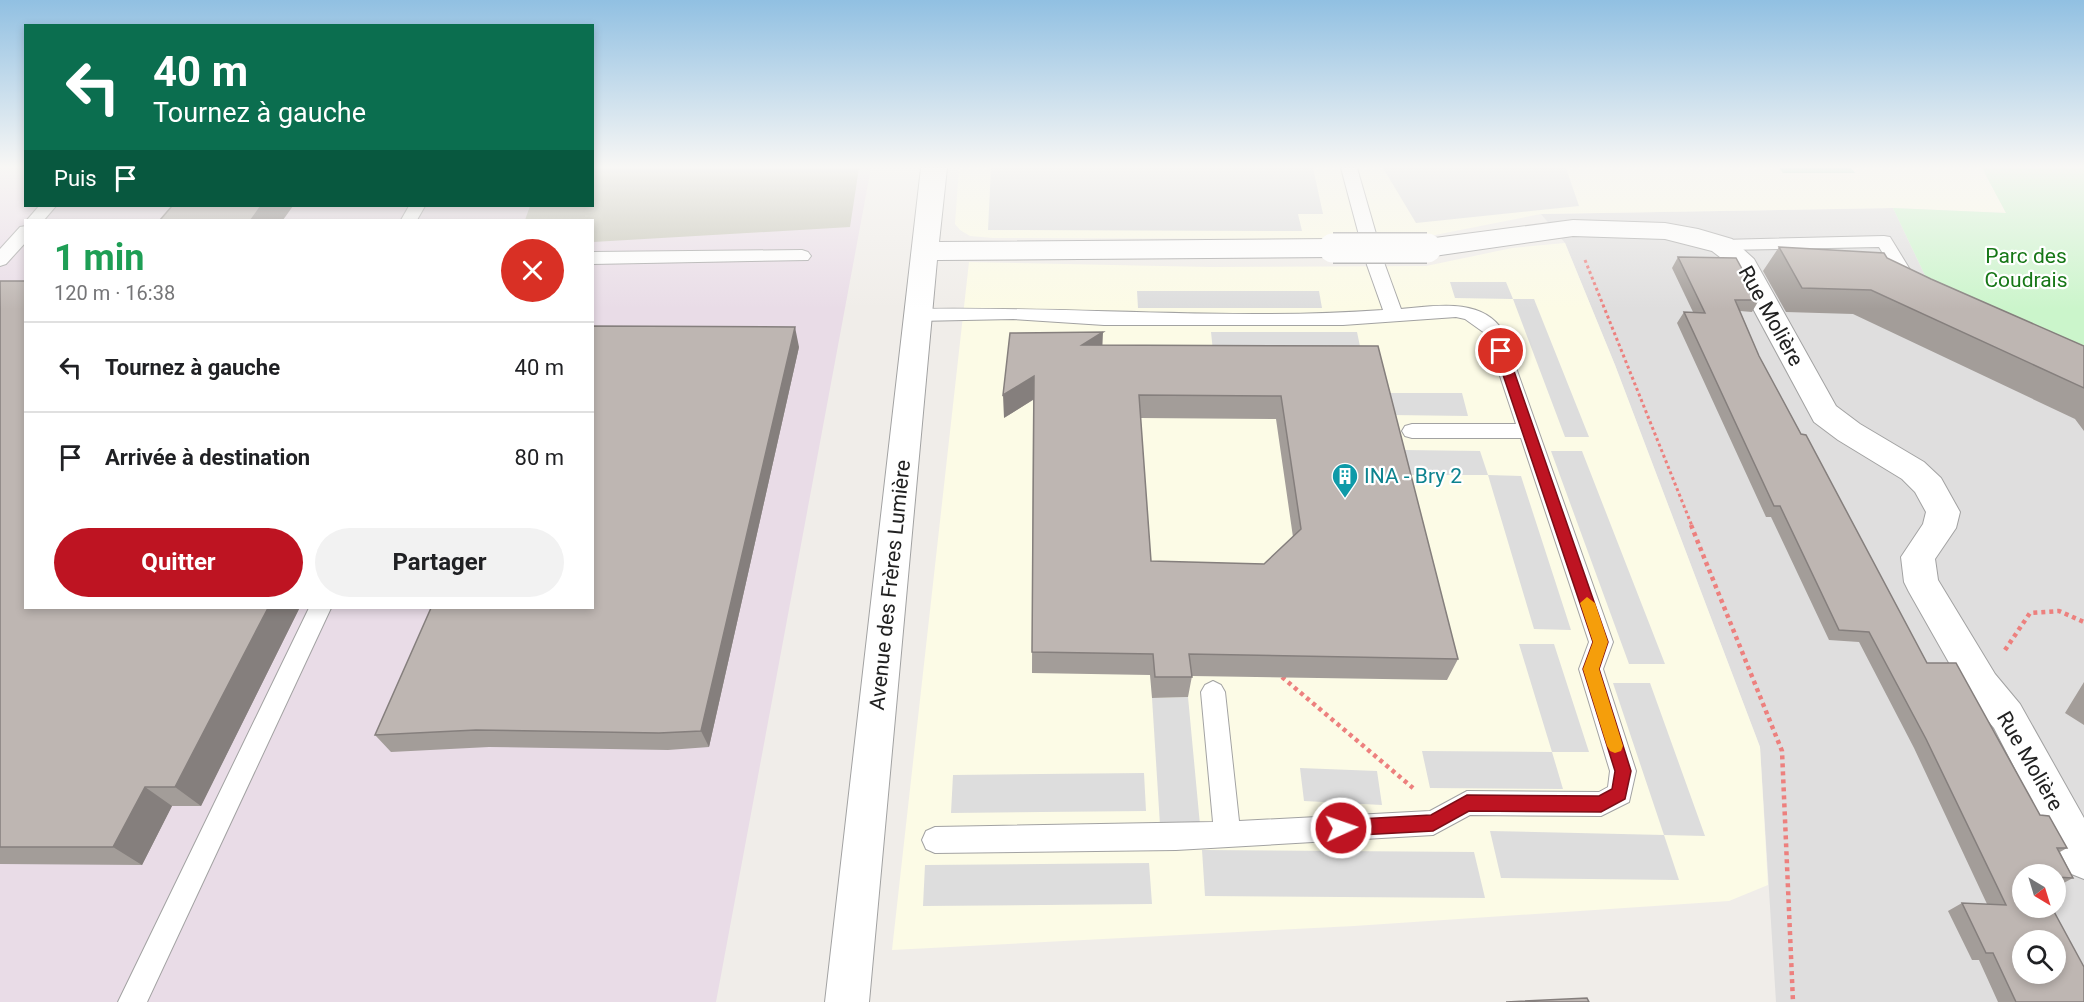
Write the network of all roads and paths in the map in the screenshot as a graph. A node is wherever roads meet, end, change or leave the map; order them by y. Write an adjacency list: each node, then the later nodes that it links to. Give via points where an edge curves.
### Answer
1 (929, 215): 6 (street, Avenue des Frères Lumière)
2 (1362, 215): 11 (lane)
3 (1573, 228): 5 (street, Rue Molière, via 1665,231); 6 (street, Rue Molière, bridge, via 1427,248); 26 (path, via 1782,751)
4 (24, 233): 8 (lane)
5 (1722, 245): 10 (lane, via 1884,241); 18 (street, Rue Molière, via 1740,259 1825,414 1843,431 1908,466 1926,481 1943,512 1939,528 1918,556 1921,582)
6 (926, 251): 12 (street, Avenue des Frères Lumière)
7 (802, 256): 9 (lane)
8 (1, 257)
9 (594, 258)
10 (1918, 297)
11 (1394, 314): 12 (lane, via 1343,319); 14 (lane, via 1456,311 1471,315 1494,331)
12 (917, 315): 25 (street, Avenue des Frères Lumière)
13 (1412, 431): 14 (lane)
14 (1527, 431): 20 (lane, via 1601,642 1591,669 1623,771 1620,794 1601,804 1467,803)
15 (320, 609): 24 (lane)
16 (2084, 622): 18 (path, via 2059,611 2030,613)
17 (1282, 677): 20 (path)
18 (1982, 686): 23 (street, Rue Molière, via 2007,716)
19 (1213, 692): 21 (lane)
20 (1446, 815): 21 (lane, via 1433,823)
21 (1227, 833): 22 (lane)
22 (935, 840)
23 (2084, 859)
24 (132, 1002)
25 (847, 1002)
26 (1793, 1002)

